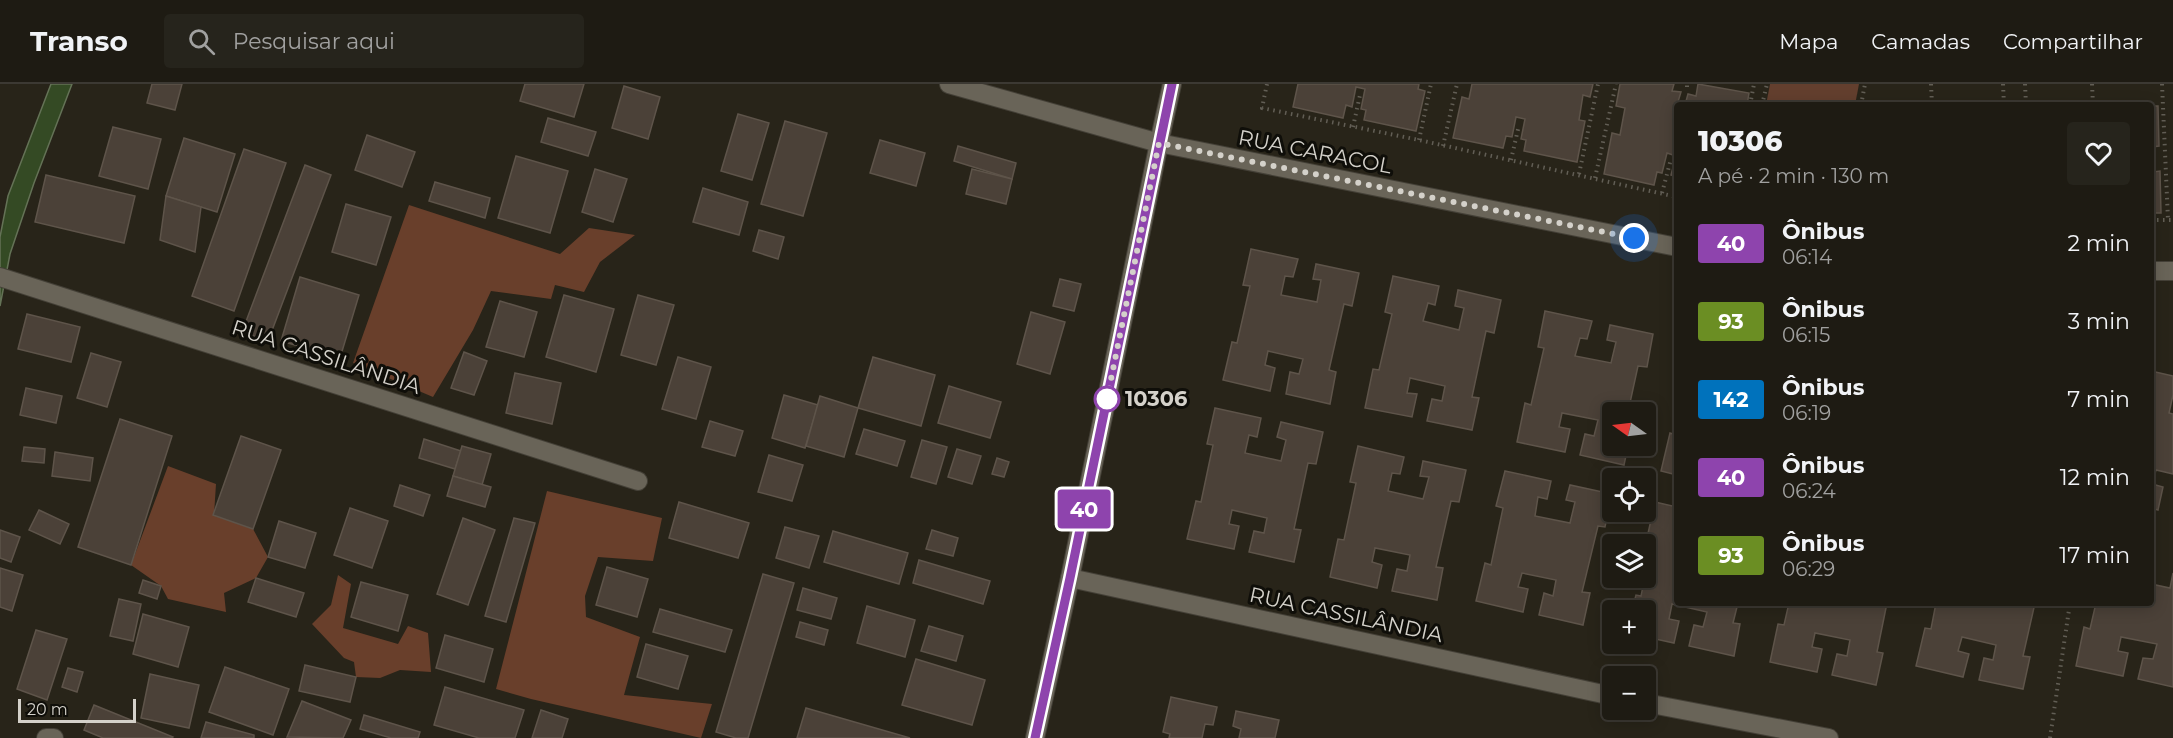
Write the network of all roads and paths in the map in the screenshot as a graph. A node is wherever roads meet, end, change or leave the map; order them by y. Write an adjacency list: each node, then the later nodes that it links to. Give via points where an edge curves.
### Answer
1 (949, 84): 27 (street, RUA CARACOL)
2 (1172, 84): 27 (street)
3 (1267, 84): 25 (path, via 1262,108)
4 (1431, 84): 26 (path)
5 (1457, 84): 28 (path)
6 (1598, 84): 31 (path)
7 (1616, 84): 32 (path)
8 (1754, 84): 17 (path)
9 (1767, 84): 18 (path)
10 (1865, 84): 19 (path)
11 (1931, 84): 20 (path)
12 (2003, 84): 21 (path)
13 (2025, 84): 22 (path)
14 (2092, 84): 23 (path)
15 (2162, 84): 36 (path)
16 (1360, 94): 25 (path)
17 (1751, 102)
18 (1763, 102)
19 (1862, 102)
20 (1932, 102)
21 (2004, 102)
22 (2026, 102)
23 (2093, 102)
24 (1519, 125): 30 (path)
25 (1353, 127): 26 (path)
26 (1419, 140): 28 (path)
27 (1159, 143): 37 (street, RUA CARACOL); 42 (street)
28 (1443, 146): 30 (path)
29 (1671, 159): 33 (path)
30 (1511, 160): 31 (path)
31 (1579, 175): 32 (path)
32 (1595, 178): 33 (path)
33 (1662, 193): 34 (path)
34 (1674, 196)
35 (2154, 220): 36 (path)
36 (2170, 220)
37 (1674, 246)
38 (2154, 271): 39 (street)
39 (2173, 271)
40 (0, 277): 41 (street, RUA CASSILÂNDIA)
41 (638, 481)
42 (1070, 578): 44 (street, RUA CASSILÂNDIA); 48 (street)
43 (2070, 606): 50 (path)
44 (1602, 694)
45 (1656, 706): 49 (street)
46 (46, 738): 47 (street)
47 (54, 738)
48 (1035, 738)
49 (1829, 738)
50 (2050, 738)

